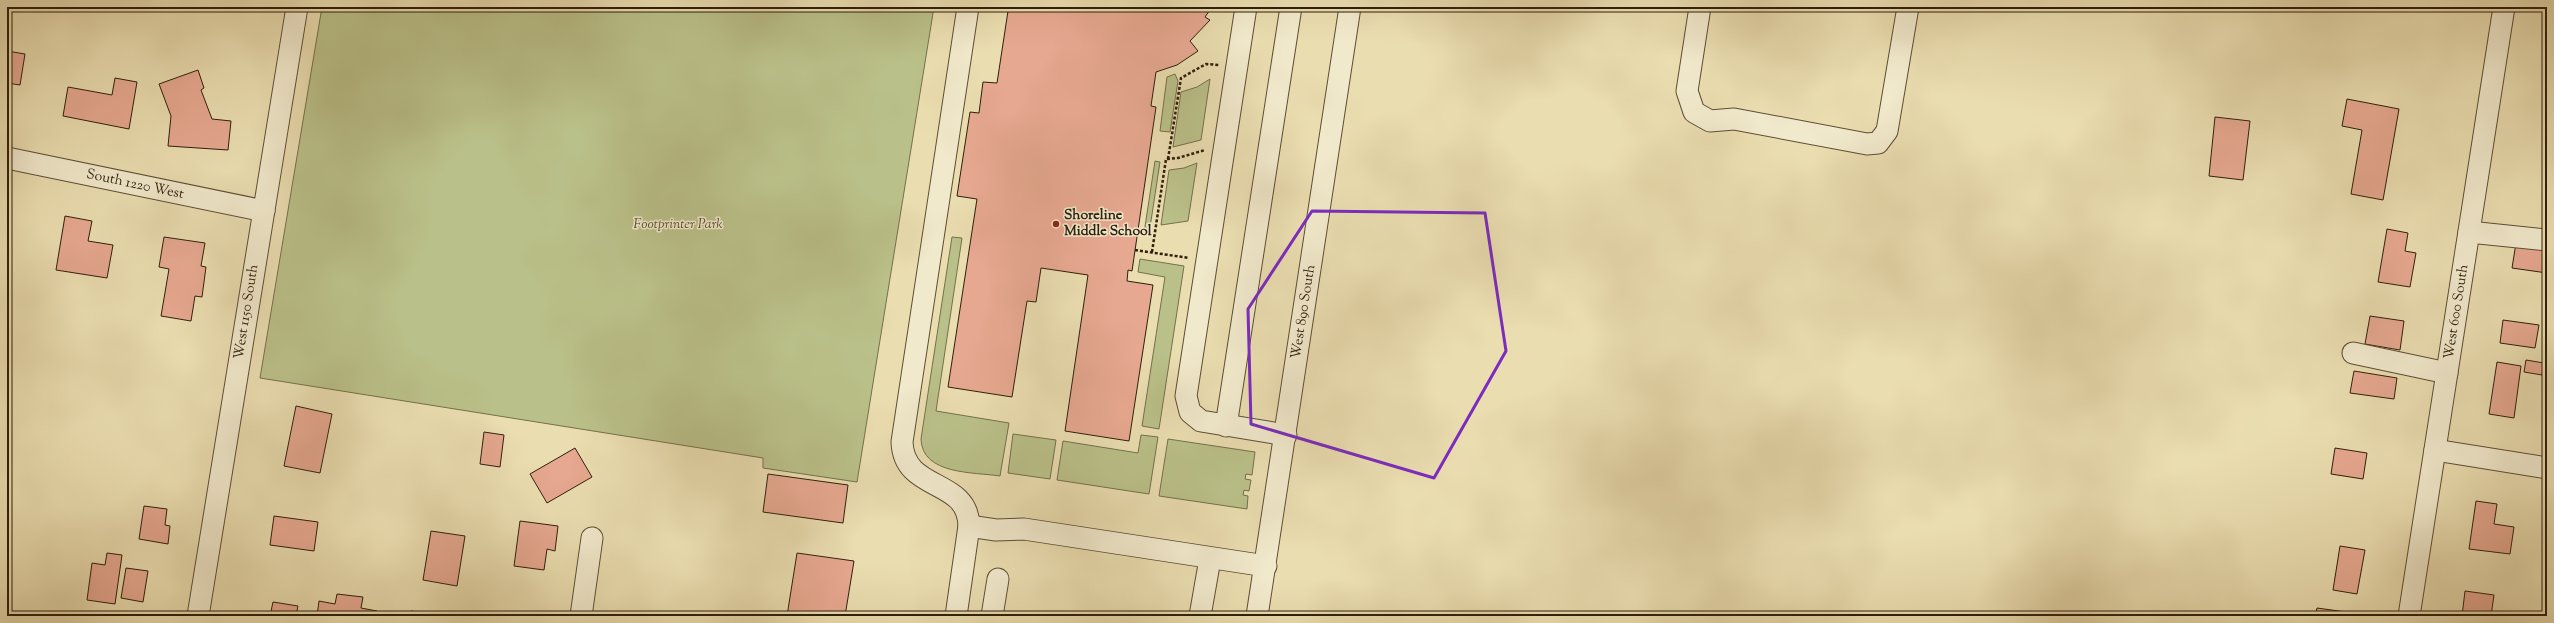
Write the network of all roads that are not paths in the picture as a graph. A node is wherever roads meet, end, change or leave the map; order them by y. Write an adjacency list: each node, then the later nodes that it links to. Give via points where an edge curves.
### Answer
1 (297, 7): 10 (street, West 1150 South)
2 (968, 7): 19 (street, via 902,442 905,458 912,470 924,480 955,495 966,512)
3 (1246, 7): 15 (street, via 1186,396 1187,405 1194,417)
4 (1290, 7): 15 (street)
5 (1350, 7): 16 (street, West 890 South)
6 (1700, 7): 7 (street, via 1687,90 1694,112 1710,121 1734,119 1867,144 1878,143 1887,131)
7 (1908, 7)
8 (2504, 7): 11 (street, West 600 South)
9 (7, 158): 10 (street, South 1220 West)
10 (264, 211): 24 (street, West 1150 South)
11 (2469, 232): 12 (street); 14 (street, West 600 South)
12 (2547, 240)
13 (2353, 353): 14 (street)
14 (2447, 373): 17 (street, West 600 South)
15 (1226, 426): 16 (street)
16 (1286, 435): 22 (street, West 890 South)
17 (2435, 450): 18 (street); 30 (street, West 600 South)
18 (2547, 468)
19 (970, 526): 21 (street, via 996,530 1024,529); 26 (street)
20 (592, 538): 25 (street)
21 (1210, 559): 22 (street); 28 (street)
22 (1266, 566): 29 (street, West 890 South)
23 (998, 579): 27 (street)
24 (198, 616)
25 (581, 616)
26 (956, 616)
27 (992, 616)
28 (1200, 616)
29 (1257, 616)
30 (2409, 616)

